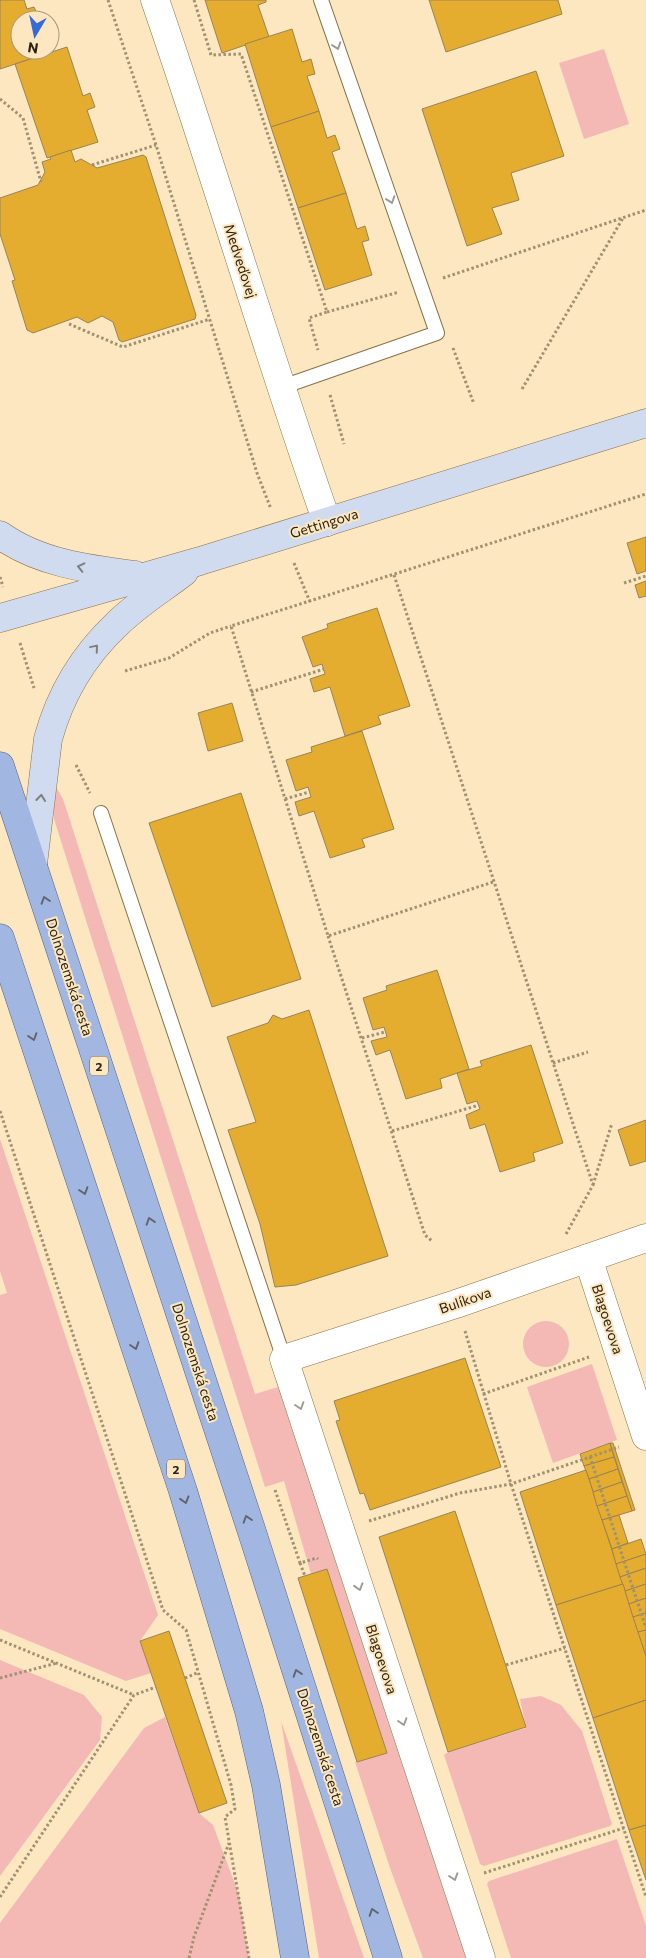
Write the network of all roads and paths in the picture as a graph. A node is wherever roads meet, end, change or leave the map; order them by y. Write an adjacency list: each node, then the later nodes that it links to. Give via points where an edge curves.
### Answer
1 (108, 0): 6 (path)
2 (156, 0): 16 (street, Medveďovej)
3 (194, 0): 12 (path, via 211,55 241,54)
4 (322, 0): 11 (lane, one-way to 11)
5 (0, 99): 8 (path, via 23,118)
6 (156, 145): 7 (path); 13 (path)
7 (92, 165)
8 (41, 182)
9 (646, 210): 10 (path)
10 (624, 218): 11 (path); 17 (path)
11 (420, 285): 12 (path); 15 (lane, via 437,333)
12 (327, 312): 15 (path, via 309,318)
13 (210, 319): 14 (path, via 122,347); 23 (path, via 256,473)
14 (69, 324)
15 (324, 372): 16 (lane); 19 (path)
16 (282, 387): 21 (street, Medveďovej)
17 (522, 389)
18 (646, 423): 21 (street, Gettingova)
19 (344, 444)
20 (646, 494): 25 (path)
21 (327, 522): 23 (street, Gettingova)
22 (0, 535): 26 (street, one-way to 22, via 47,559 14,545)
23 (282, 536): 24 (street, Gettingova); 29 (path)
24 (200, 561): 26 (street, Gettingova); 39 (street, one-way to 24, via 48,739 52,722 72,678 117,623)
25 (394, 575): 29 (path); 40 (path)
26 (147, 576): 30 (street, Gettingova)
27 (646, 576): 28 (path)
28 (624, 583)
29 (310, 602): 31 (path)
30 (0, 618)
31 (230, 626): 33 (path, via 210,633 170,658); 34 (path)
32 (324, 669): 34 (path)
33 (125, 671)
34 (251, 692): 37 (path)
35 (0, 766): 39 (main road, Dolnozemská cesta / 2)
36 (309, 792): 37 (path)
37 (285, 799): 41 (path)
38 (101, 813): 58 (lane)
39 (33, 864): 89 (main road, Dolnozemská cesta / 2, one-way to 39)
40 (493, 882): 41 (path); 46 (path)
41 (328, 936): 44 (path)
42 (0, 938): 88 (main road, 2, one-way to 88, via 183,1491 249,1711 266,1786)
43 (385, 1032): 44 (path)
44 (362, 1038): 50 (path)
45 (588, 1052): 46 (path)
46 (553, 1063): 51 (path)
47 (479, 1105): 50 (path)
48 (0, 1111): 74 (path, via 163,1610 186,1630)
49 (612, 1123): 51 (path)
50 (392, 1131): 53 (path, via 425,1235)
51 (593, 1185): 55 (path)
52 (646, 1238): 54 (street, Bulíkova)
53 (433, 1242)
54 (588, 1258): 55 (street, Bulíkova); 57 (street, Blagoevova)
55 (545, 1272): 58 (street, Bulíkova)
56 (468, 1346): 59 (path)
57 (617, 1347): 59 (path); 60 (street, Blagoevova)
58 (284, 1359): 83 (street, Blagoevova, one-way to 83)
59 (483, 1394): 63 (path)
60 (646, 1436)
61 (612, 1450): 62 (path)
62 (590, 1457): 63 (path); 69 (path)
63 (511, 1484): 65 (path, via 460,1493); 71 (path)
64 (275, 1490): 67 (path)
65 (360, 1524)
66 (317, 1558): 67 (path)
67 (300, 1563): 68 (path)
68 (305, 1576)
69 (646, 1628)
70 (0, 1640): 72 (path)
71 (565, 1648): 73 (path); 79 (path)
72 (58, 1663): 75 (path); 78 (path)
73 (506, 1665)
74 (197, 1673): 76 (path); 80 (path, via 231,1785 235,1809 225,1817)
75 (0, 1678)
76 (185, 1678)
77 (156, 1686): 78 (path)
78 (134, 1695): 85 (path)
79 (624, 1828): 82 (path); 83 (path)
80 (230, 1842): 86 (path); 87 (path)
81 (645, 1877): 82 (path)
82 (640, 1879): 84 (path)
83 (455, 1882): 90 (street, Blagoevova)
84 (646, 1897)
85 (0, 1898)
86 (189, 1958)
87 (250, 1958)
88 (295, 1958)
89 (388, 1958)
90 (481, 1958)

